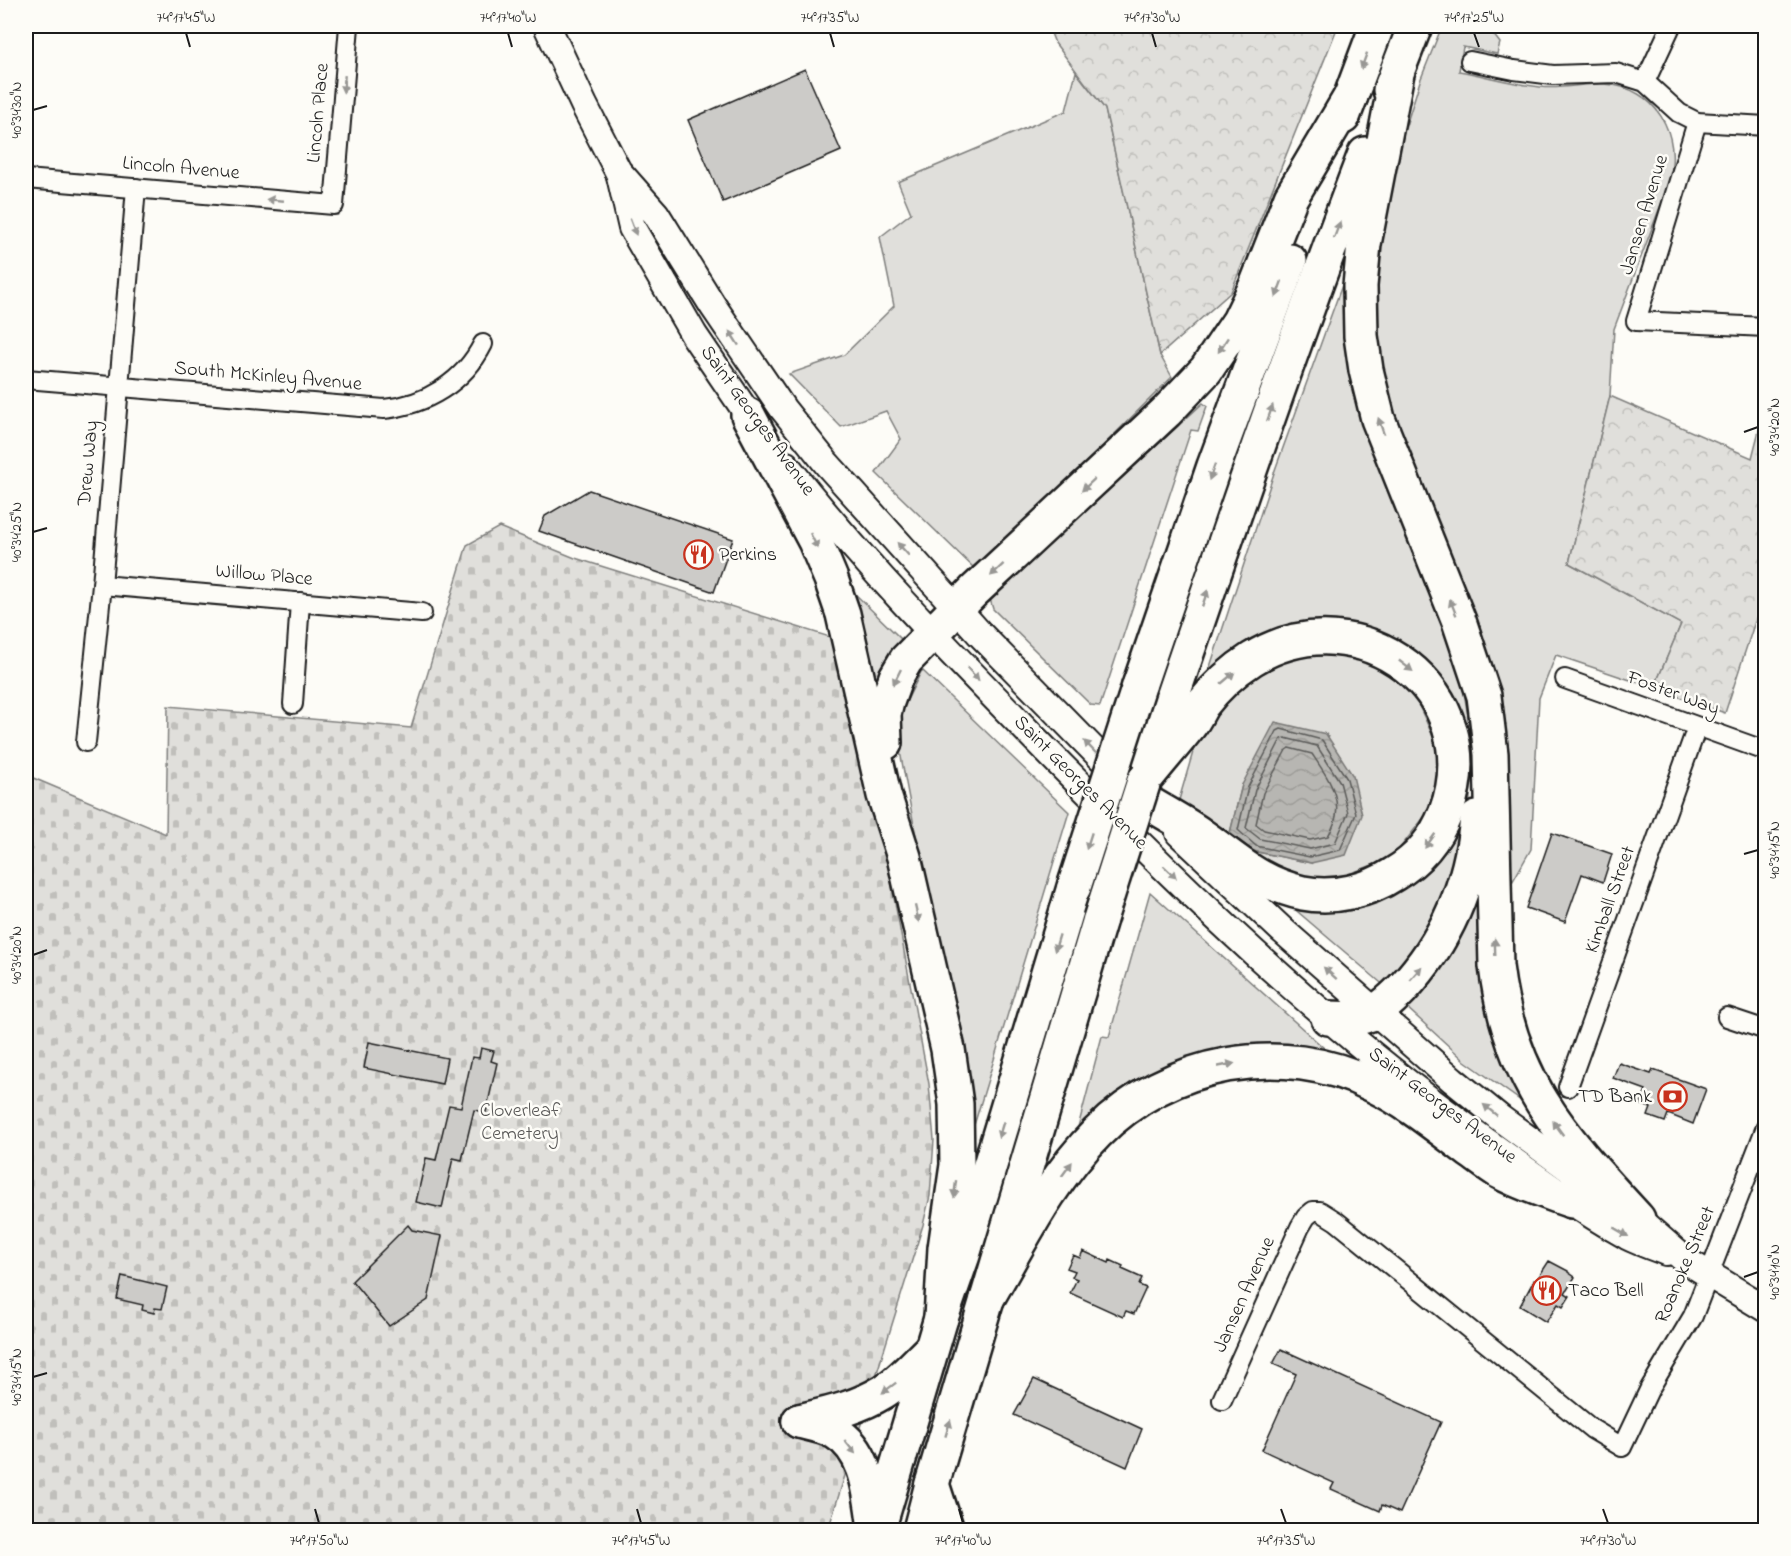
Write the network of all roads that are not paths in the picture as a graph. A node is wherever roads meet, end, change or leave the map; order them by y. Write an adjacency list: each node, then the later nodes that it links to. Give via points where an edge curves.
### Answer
1 (349, 26): 15 (street, Lincoln Place, one-way to 15)
2 (547, 26): 12 (main road, Saint Georges Avenue)
3 (1377, 26): 9 (highway, one-way to 9)
4 (1415, 26): 7 (highway)
5 (1671, 26): 8 (street)
6 (1470, 61): 8 (street, via 1553,75 1607,72)
7 (1398, 68): 28 (highway, one-way to 7, via 1378,419 1361,336 1364,244); 31 (highway, one-way to 7, via 1224,541)
8 (1645, 82): 10 (street, via 1679,113)
9 (1351, 96): 25 (highway, one-way to 25, via 1291,197 1248,304 1206,370 1167,412); 49 (highway, one-way to 49, bridge, via 1232,417 1139,686)
10 (1697, 122): 11 (street); 16 (street, Jansen Avenue, via 1636,321)
11 (1766, 126)
12 (618, 171): 20 (main road, Saint Georges Avenue, one-way to 20, via 632,228 694,335); 22 (main road, Saint Georges Avenue, one-way to 12, via 783,409 656,214)
13 (26, 179): 14 (street, Lincoln Avenue)
14 (136, 188): 15 (street, Lincoln Avenue, one-way to 14); 19 (street, Drew Way)
15 (334, 205)
16 (1766, 327)
17 (483, 344): 19 (street, South McKinley Avenue, via 462,376 422,400 397,408)
18 (26, 380): 19 (street, South McKinley Avenue)
19 (118, 387): 23 (street, Drew Way)
20 (748, 415): 21 (main road, Saint Georges Avenue); 36 (highway, one-way to 36, via 815,541 834,588 884,795)
21 (873, 569): 22 (main road, via 903,580 916,580); 27 (main road, Saint Georges Avenue)
22 (926, 573): 25 (main road, Saint Georges Avenue)
23 (102, 585): 24 (street, Willow Place); 33 (street, Drew Way)
24 (300, 602): 26 (street, Willow Place); 30 (street)
25 (956, 608): 27 (highway); 35 (main road, Saint Georges Avenue, one-way to 25, via 1101,759)
26 (422, 613)
27 (933, 631): 36 (highway, one-way to 36, via 900,669 884,714 886,753); 38 (main road, Saint Georges Avenue, one-way to 38, via 1126,830)
28 (1472, 662): 37 (highway, one-way to 28, via 1392,998 1423,964 1448,924 1466,878 1479,790); 44 (highway, one-way to 28, via 1551,1118 1528,1078 1509,1032 1496,966 1489,735 1484,696)
29 (1565, 679): 32 (street, Foster Way)
30 (293, 704)
31 (1179, 718): 35 (highway); 35 (highway, one-way to 35, via 1202,706 1220,685 1251,660 1271,650 1318,638 1370,645 1412,670 1442,712 1454,748 1454,784 1448,806 1430,842 1400,871 1363,889 1320,894 1291,890 1263,879 1233,861)
32 (1697, 727): 34 (street, Foster Way); 41 (street, Kimball Street)
33 (87, 742)
34 (1766, 752)
35 (1145, 791): 37 (main road, Saint Georges Avenue, one-way to 35, via 1233,886); 47 (highway, bridge, via 1100,919)
36 (904, 857): 49 (highway, one-way to 49, via 948,1049 956,1104 956,1186 945,1248)
37 (1373, 1012): 38 (highway, via 1358,1018); 44 (main road, Saint Georges Avenue, one-way to 37, via 1501,1119)
38 (1328, 1017): 43 (main road, Saint Georges Avenue, via 1434,1104)
39 (1727, 1017): 40 (street)
40 (1766, 1030)
41 (1568, 1088)
42 (1766, 1127): 46 (street, Roanoke Street)
43 (1571, 1201): 45 (main road, Saint Georges Avenue, one-way to 45, via 1629,1237); 47 (highway, one-way to 43, via 1053,1189 1096,1134 1153,1092 1180,1078 1223,1065 1285,1061 1345,1073 1406,1104 1500,1172)
44 (1638, 1219): 45 (main road, Saint Georges Avenue)
45 (1685, 1260): 46 (main road, Saint Georges Avenue)
46 (1709, 1274): 48 (main road, Saint Georges Avenue); 52 (street, Roanoke Street, via 1693,1316 1650,1388)
47 (987, 1299): 53 (highway, one-way to 47)
48 (1766, 1309)
49 (941, 1317): 50 (highway)
50 (932, 1348): 54 (highway); 54 (highway, one-way to 54, via 879,1395 844,1410 799,1422 836,1432 856,1454 866,1477)
51 (1222, 1400): 52 (street, Jansen Avenue, via 1300,1227 1313,1211 1320,1211 1592,1429)
52 (1622, 1447)
53 (932, 1484): 55 (highway); 56 (highway)
54 (877, 1530)
55 (920, 1530)
56 (947, 1530)

